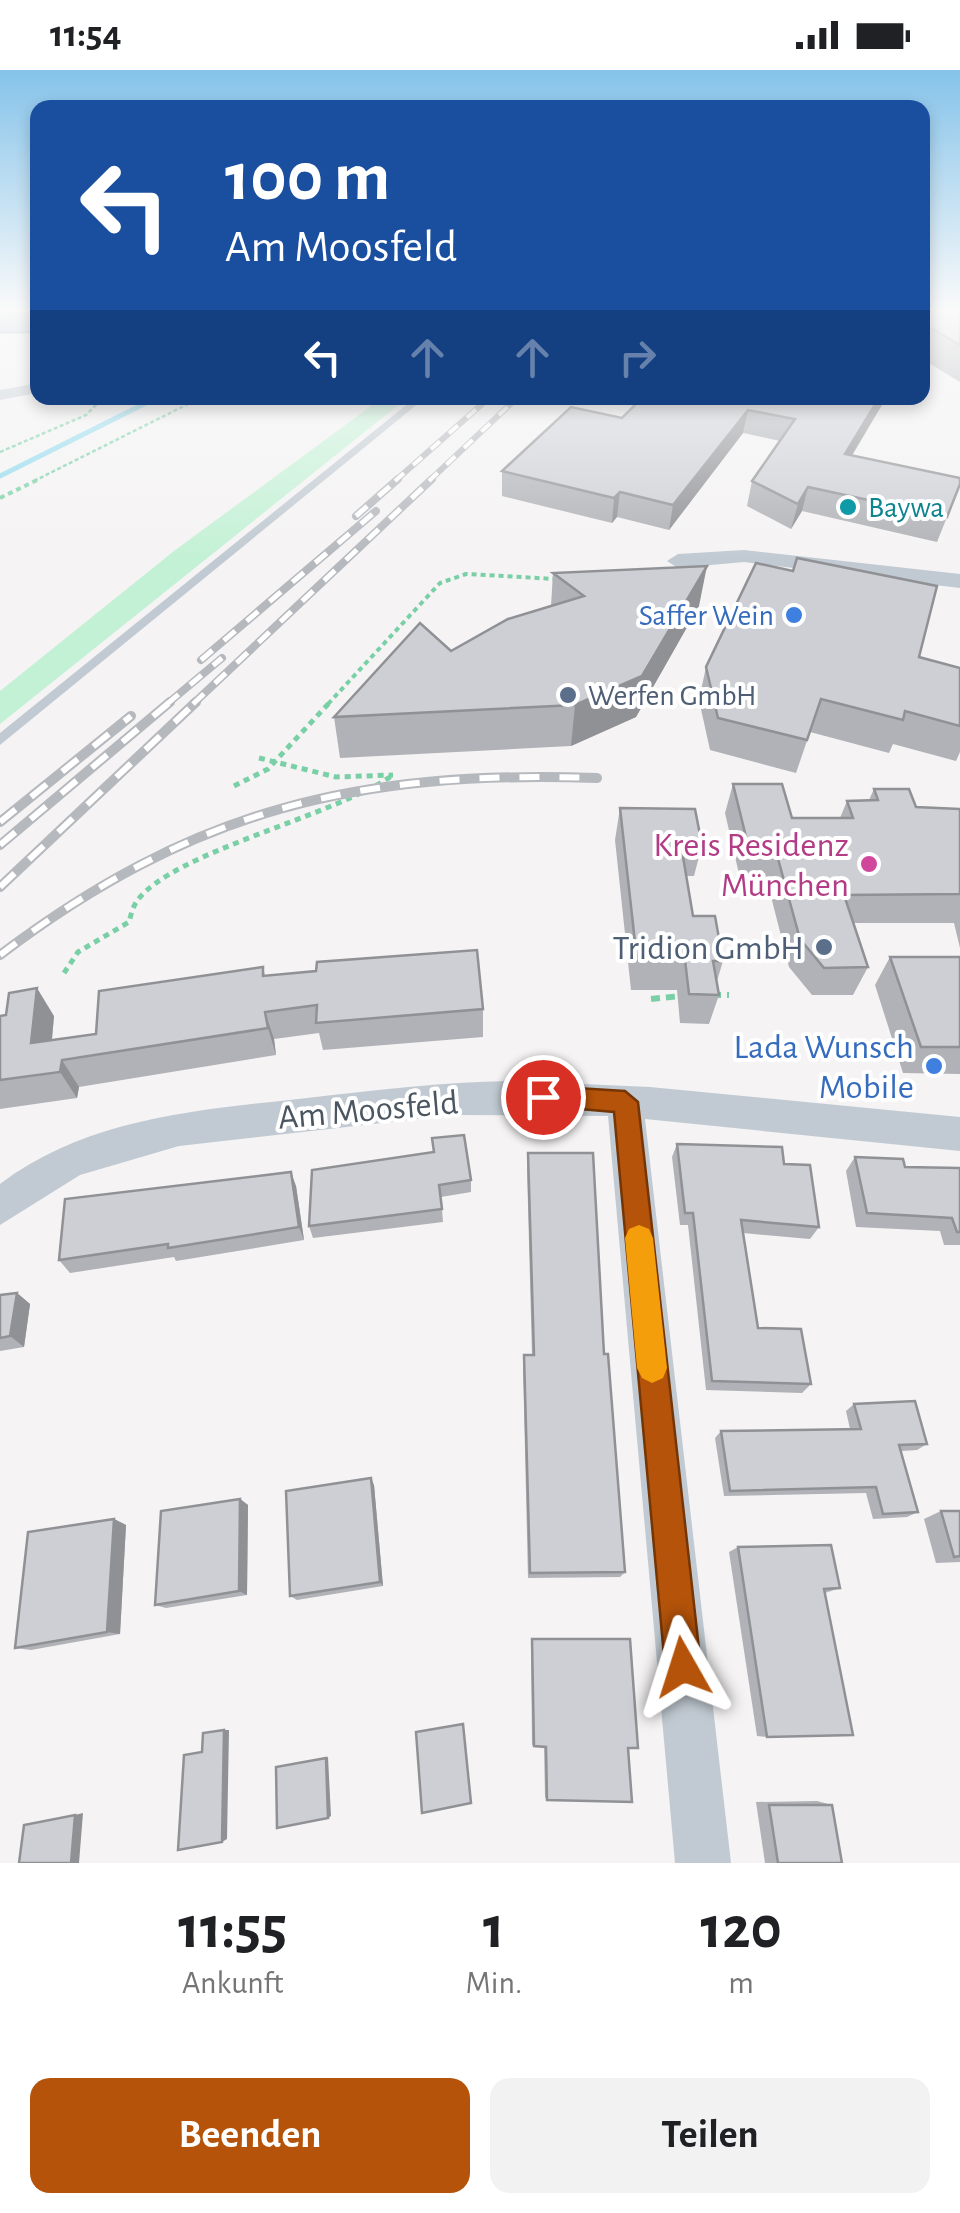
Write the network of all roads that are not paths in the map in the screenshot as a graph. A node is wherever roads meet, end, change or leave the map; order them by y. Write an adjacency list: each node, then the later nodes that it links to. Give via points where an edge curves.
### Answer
1 (411, 405): 4 (lane)
2 (678, 561): 3 (street, via 744,556)
3 (960, 581)
4 (0, 740)
5 (625, 1102): 6 (street, Am Moosfeld); 7 (street, Am Moosfeld, via 498,1098 135,1136 25,1185); 8 (street)
6 (960, 1134)
7 (0, 1207)
8 (695, 1862)

